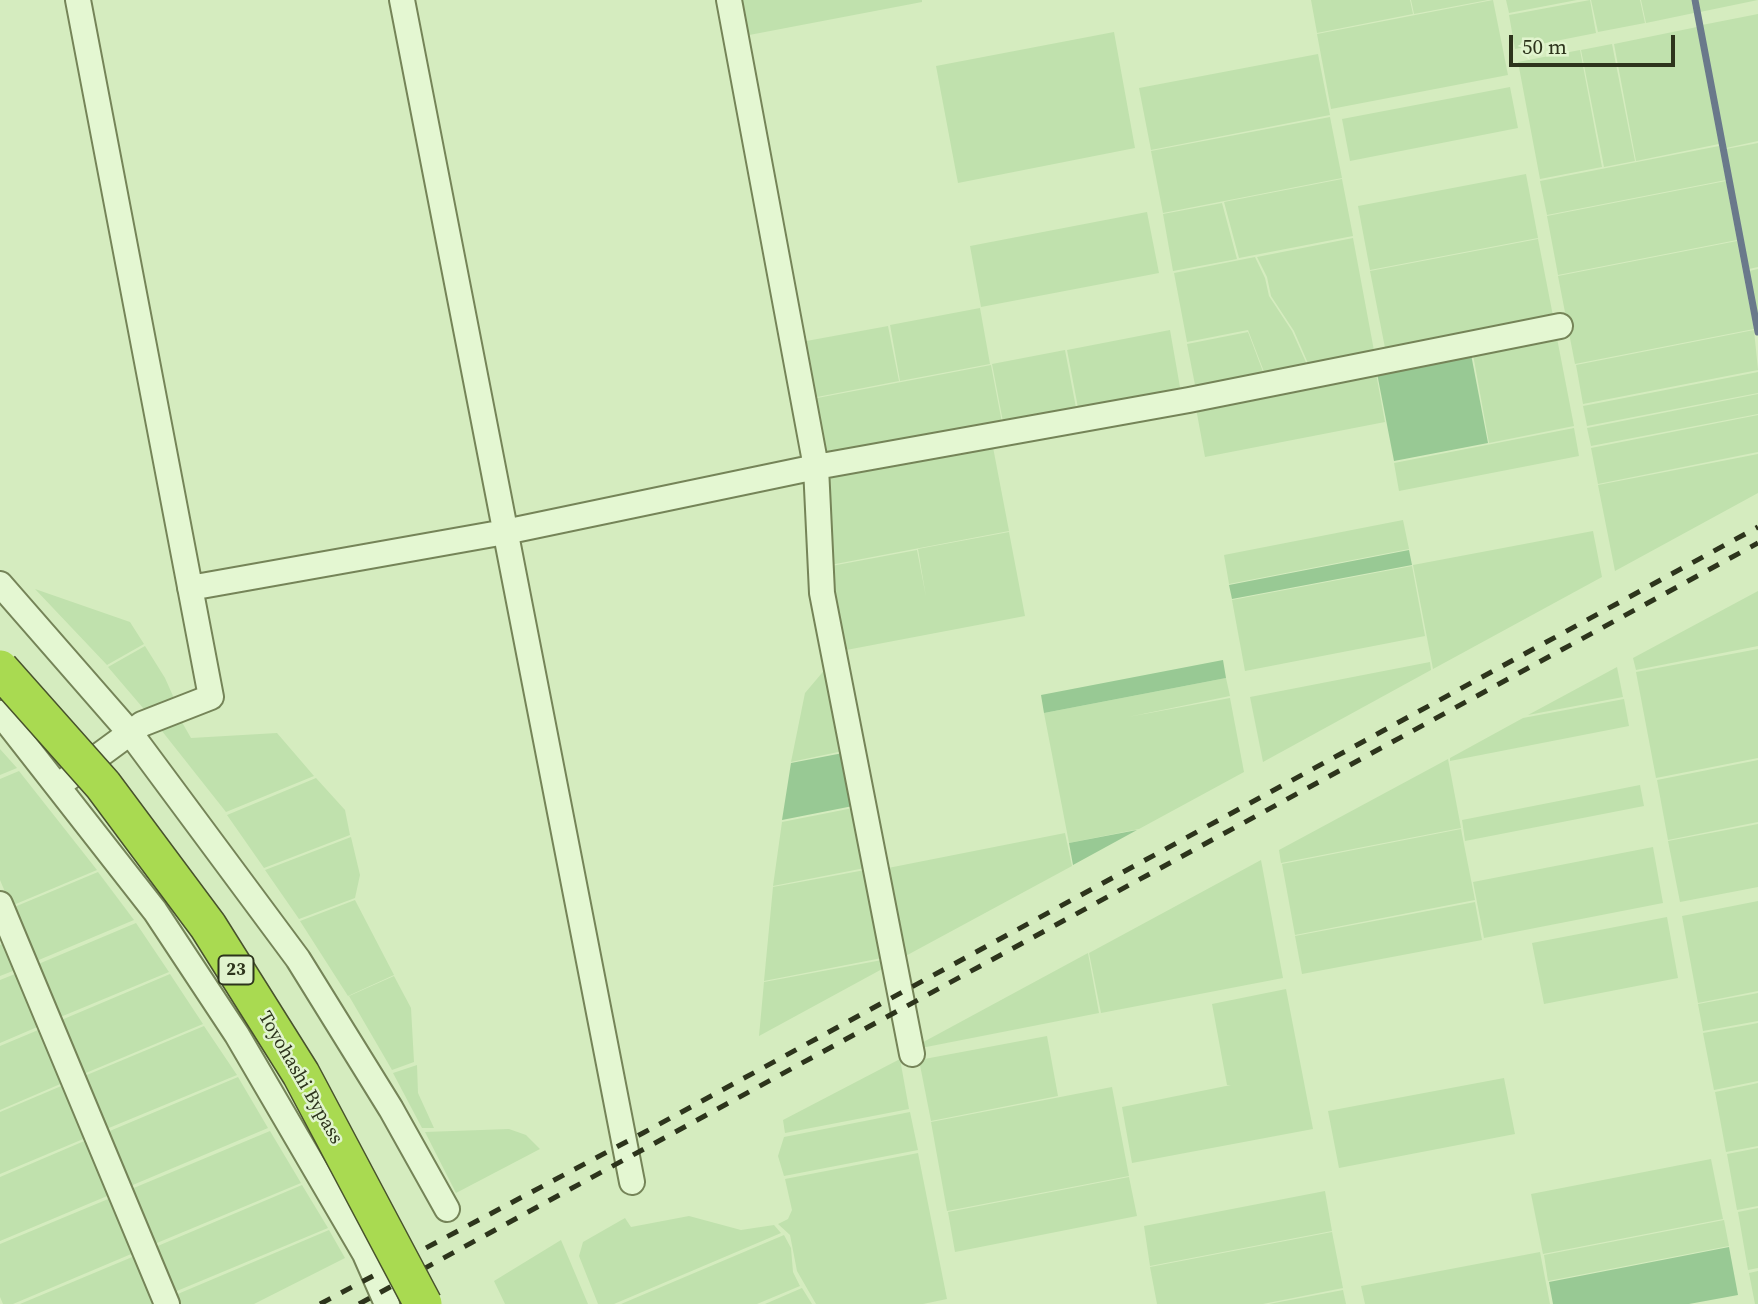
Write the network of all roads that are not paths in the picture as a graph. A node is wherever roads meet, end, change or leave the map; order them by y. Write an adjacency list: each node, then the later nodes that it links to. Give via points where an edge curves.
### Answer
1 (78, 0): 8 (street)
2 (402, 0): 6 (street)
3 (729, 0): 5 (street)
4 (1560, 326): 5 (street, via 1189,400)
5 (816, 467): 6 (street); 15 (street, via 820,585)
6 (505, 531): 8 (street); 16 (street)
7 (0, 584): 12 (street)
8 (190, 588): 12 (street, via 211,697 142,724)
9 (0, 669): 21 (highway, Toyohashi Bypass / 23, bridge, via 103,785 208,926 301,1074)
10 (0, 691): 20 (highway, Toyohashi Bypass / 23, via 91,794 194,934 344,1177)
11 (0, 713): 13 (street)
12 (131, 734): 13 (street); 17 (street, via 299,959)
13 (60, 785): 19 (street, via 155,911 237,1035 365,1254)
14 (0, 904): 18 (street)
15 (912, 1054)
16 (632, 1182)
17 (447, 1209)
18 (167, 1304)
19 (387, 1304)
20 (407, 1304)
21 (423, 1304)

